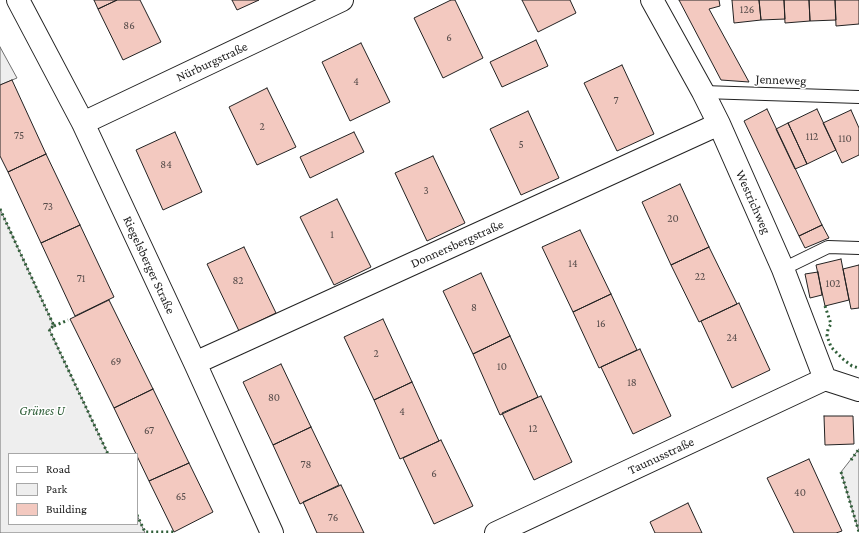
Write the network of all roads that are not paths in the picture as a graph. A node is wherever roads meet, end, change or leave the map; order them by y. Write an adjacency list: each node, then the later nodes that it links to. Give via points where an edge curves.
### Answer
1 (18, 0): 6 (street, Riegelsberger Straße)
2 (342, 0): 6 (street, Nürburgstraße)
3 (652, 0): 4 (street, Westrichweg)
4 (703, 92): 5 (lane, Jenneweg); 7 (street, Westrichweg)
5 (859, 97)
6 (82, 123): 10 (street, Riegelsberger Straße)
7 (719, 124): 9 (street, Westrichweg); 10 (street, Donnersbergstraße)
8 (859, 248): 9 (lane, via 828,247)
9 (782, 269): 11 (street, Westrichweg)
10 (195, 363): 13 (street, Riegelsberger Straße)
11 (825, 379): 12 (street); 14 (street, Taunusstraße)
12 (859, 390)
13 (272, 533)
14 (496, 533)

